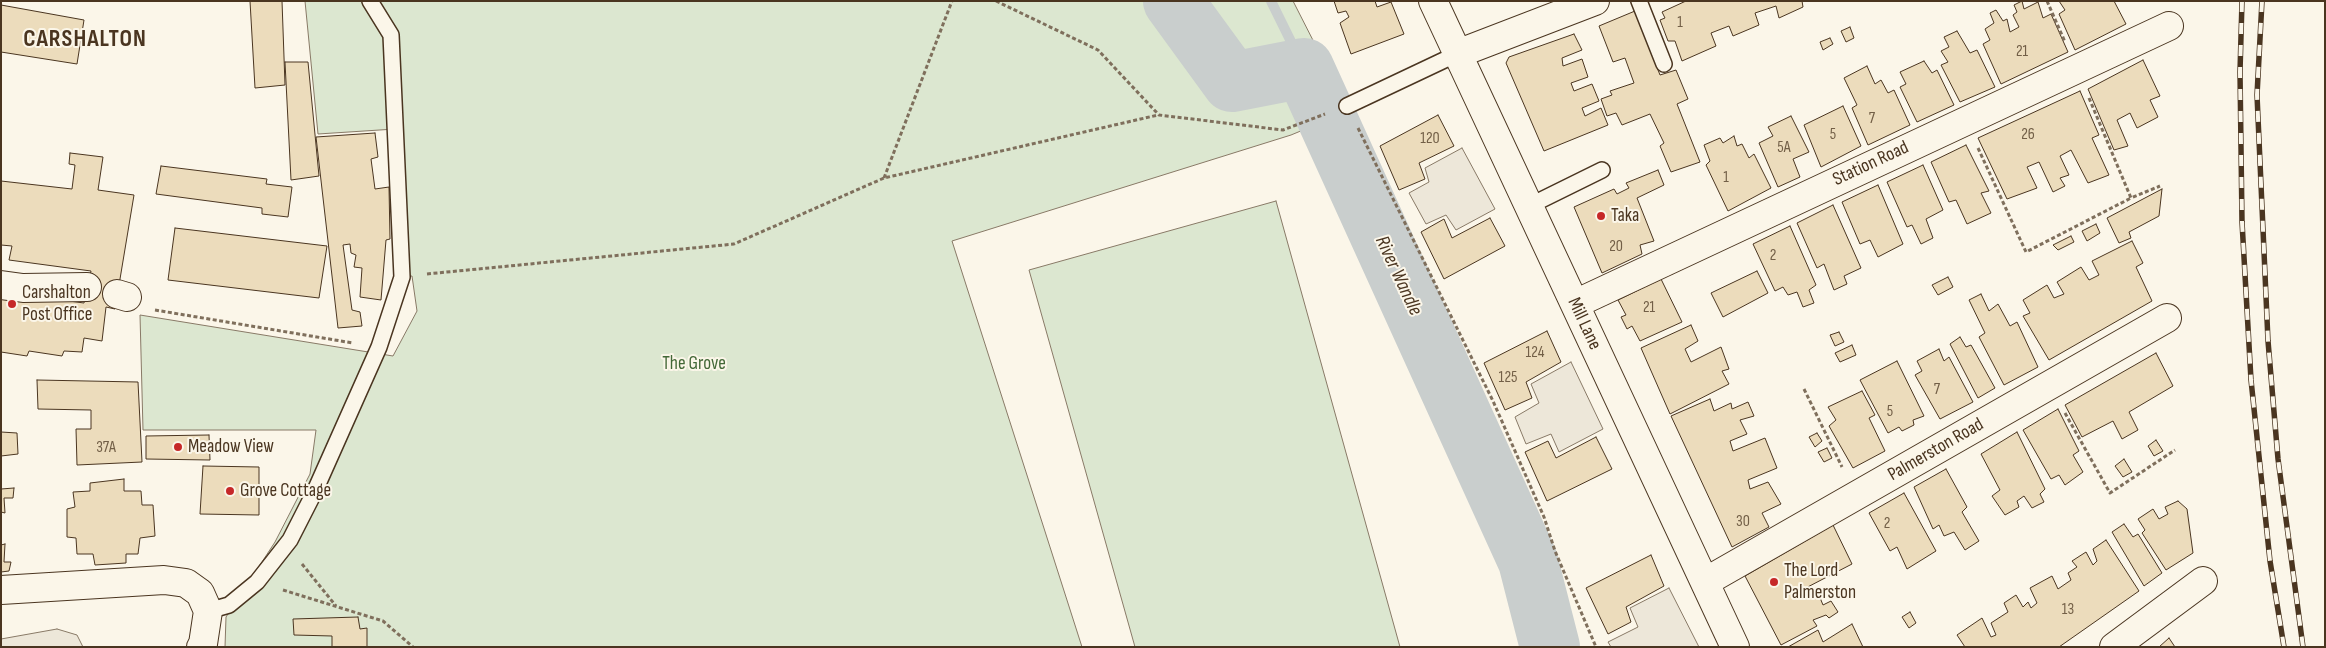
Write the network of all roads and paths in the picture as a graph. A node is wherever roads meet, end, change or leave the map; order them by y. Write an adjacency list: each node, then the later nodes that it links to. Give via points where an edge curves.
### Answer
1 (370, 1): 21 (lane, via 391,35)
2 (952, 1): 17 (path)
3 (996, 1): 14 (path, via 1098,50)
4 (1433, 1): 9 (street, Mill Lane)
5 (1595, 1): 9 (street)
6 (1639, 1): 10 (lane)
7 (2047, 1): 11 (path)
8 (2168, 26): 11 (street, Station Road)
9 (1457, 54): 12 (lane); 20 (street, Mill Lane)
10 (1664, 64)
11 (2077, 69): 15 (street, Station Road); 19 (path)
12 (1347, 106): 41 (path, via 1493,401)
13 (1332, 111): 14 (path, via 1283,130)
14 (1159, 115): 17 (path)
15 (1965, 120): 19 (path, via 2026,252); 24 (street, Station Road)
16 (1602, 170): 20 (lane)
17 (884, 178): 21 (path, via 734,244)
18 (2160, 186): 19 (path)
19 (2131, 198)
20 (1528, 206): 24 (street, Mill Lane)
21 (402, 277): 27 (lane)
22 (1, 285): 23 (street)
23 (87, 287)
24 (1575, 304): 35 (street, Mill Lane)
25 (154, 310): 27 (path)
26 (2167, 318): 28 (street, Palmerston Road)
27 (379, 347): 32 (lane, via 314,493)
28 (2049, 386): 30 (path, via 2110,493); 31 (street, Palmerston Road)
29 (1804, 389): 31 (path)
30 (2175, 450)
31 (1856, 496): 35 (street, Palmerston Road)
32 (287, 544): 34 (lane); 37 (path)
33 (2203, 581): 43 (street)
34 (256, 582): 37 (path); 38 (lane, via 228,605)
35 (1706, 582): 42 (street, Mill Lane)
36 (1, 590): 38 (street, via 164,580 186,583 200,593)
37 (336, 606): 40 (path, via 383,621)
38 (208, 611): 39 (street)
39 (201, 647)
40 (413, 647)
41 (1596, 647)
42 (1735, 647)
43 (2114, 647)

